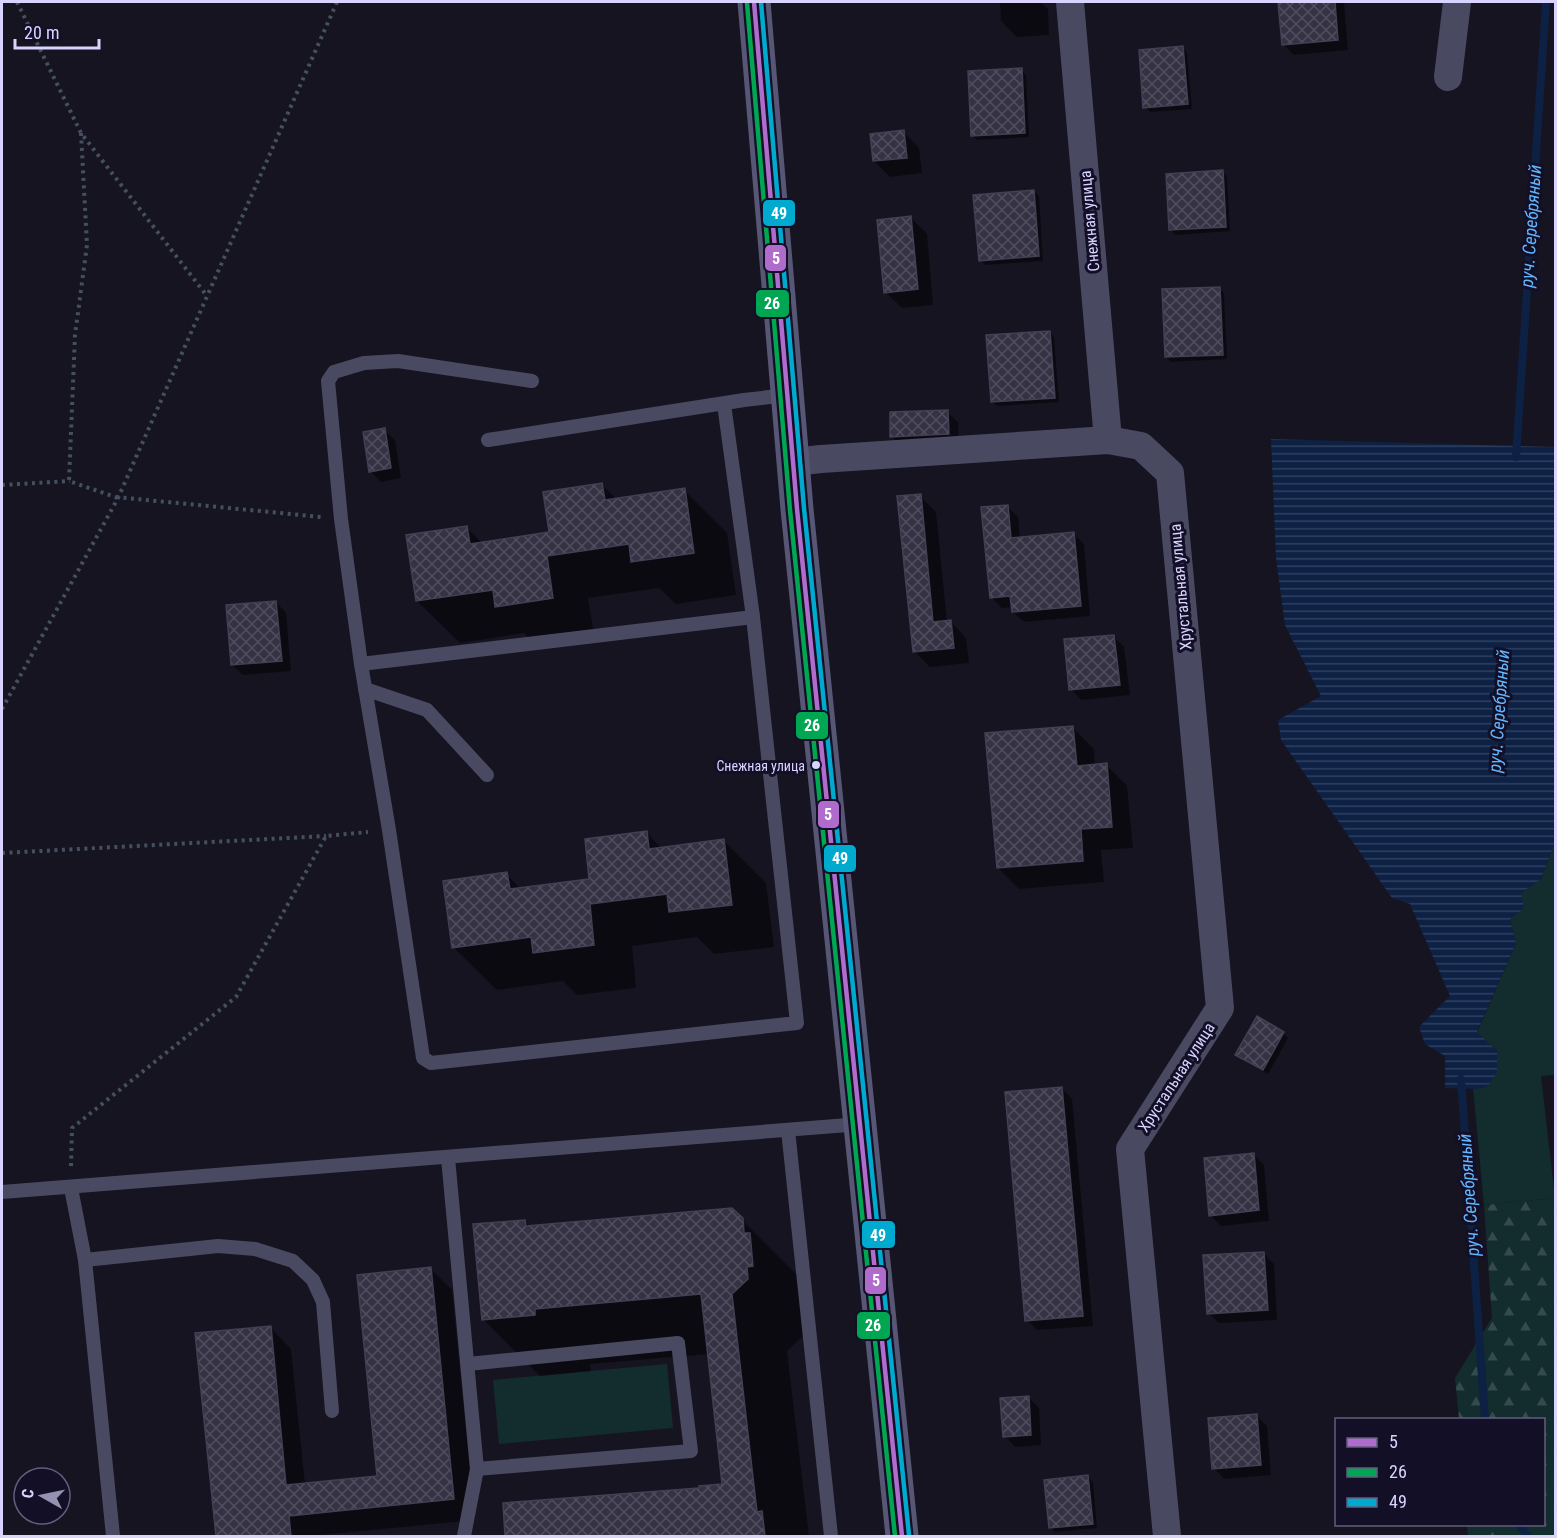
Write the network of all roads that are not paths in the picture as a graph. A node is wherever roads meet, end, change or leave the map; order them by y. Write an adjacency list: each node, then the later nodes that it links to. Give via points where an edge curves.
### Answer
1 (754, 2): 6 (main road)
2 (1070, 2): 9 (street, Снежная улица)
3 (1456, 2): 4 (street)
4 (1448, 77)
5 (531, 381): 12 (lane, via 398,361 364,363 334,372 328,381 341,519)
6 (787, 395): 7 (lane); 10 (main road)
7 (723, 404): 8 (lane); 11 (lane)
8 (488, 440)
9 (1108, 440): 10 (street); 28 (street, Хрустальная улица, via 1141,446 1170,473 1220,1008 1130,1149)
10 (794, 462): 15 (main road)
11 (753, 617): 12 (lane); 13 (lane, via 797,1023 431,1064 423,1058)
12 (361, 664): 13 (lane)
13 (365, 689): 14 (lane, via 428,710)
14 (486, 775)
15 (861, 1124): 16 (lane); 27 (main road)
16 (788, 1130): 17 (lane); 26 (lane)
17 (448, 1158): 18 (lane); 21 (lane)
18 (71, 1188): 19 (lane); 20 (lane)
19 (2, 1192)
20 (85, 1260): 22 (lane, via 218,1246 255,1249 292,1261 313,1280 323,1302); 24 (lane)
21 (468, 1364): 23 (lane); 23 (lane, via 678,1343 691,1451)
22 (332, 1412)
23 (477, 1469): 25 (lane)
24 (113, 1536)
25 (464, 1536)
26 (831, 1536)
27 (902, 1536)
28 (1167, 1536)

